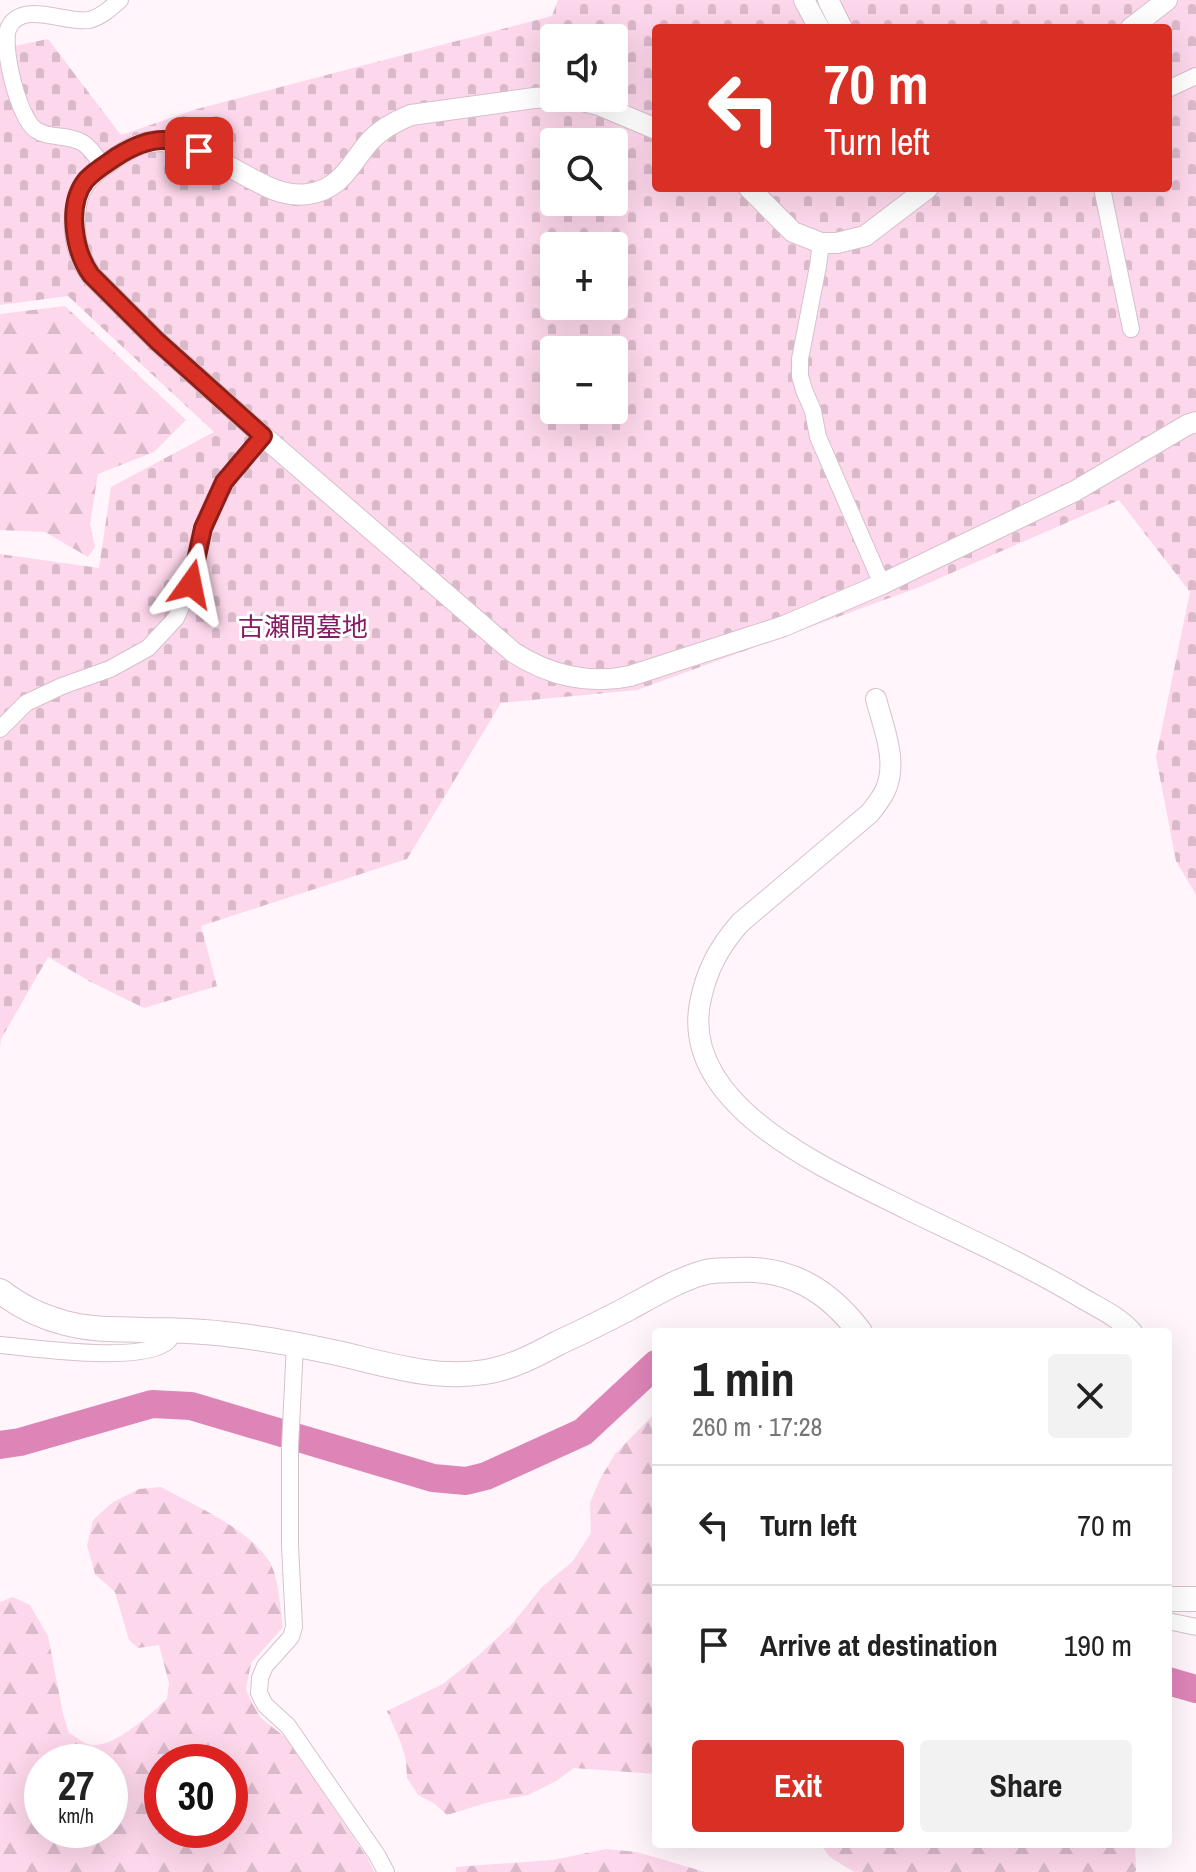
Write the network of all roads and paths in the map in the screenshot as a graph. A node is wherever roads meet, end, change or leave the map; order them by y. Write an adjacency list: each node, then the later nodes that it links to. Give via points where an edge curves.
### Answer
1 (120, 0): 13 (street, via 88,20 38,13 17,18 5,37 29,125 82,143)
2 (804, 0): 5 (street)
3 (828, 0): 6 (street)
4 (1167, 0): 7 (street)
5 (817, 24)
6 (840, 24)
7 (1136, 24)
8 (1196, 76): 9 (street)
9 (1172, 87)
10 (540, 98): 13 (street, via 411,115 371,140 335,184 312,193 270,188 199,151 164,140 135,146)
11 (616, 112): 12 (street)
12 (652, 127)
13 (103, 166): 20 (street, via 83,183 76,203 75,236 83,264 157,341)
14 (753, 192): 17 (street, via 793,232)
15 (919, 192): 17 (street, via 865,236)
16 (1103, 192): 18 (street)
17 (821, 243): 21 (street, via 800,376 818,437)
18 (1131, 329)
19 (1196, 422): 21 (street, via 1075,491)
20 (263, 436): 21 (street, via 513,652 552,672 591,680 630,676 784,626); 23 (street, via 224,482 203,528 191,584 176,618 148,648 26,703)
21 (882, 584)
22 (876, 699): 26 (street, via 890,759 887,786 870,813 725,941 704,984 698,1012 707,1059 736,1104 776,1137 823,1167 1054,1281)
23 (0, 729)
24 (0, 1291): 27 (main road, via 65,1323)
25 (857, 1328): 28 (main road, via 810,1286 784,1274 748,1269 691,1277 536,1354 486,1372 406,1369)
26 (1127, 1328)
27 (175, 1330): 28 (main road); 29 (street, via 168,1342 145,1351 103,1354)
28 (295, 1344): 34 (street, via 290,1447 294,1627 265,1666 259,1693 288,1726)
29 (0, 1345)
30 (1172, 1599): 31 (main road)
31 (1196, 1599)
32 (1172, 1622): 33 (street)
33 (1196, 1627)
34 (386, 1872)

